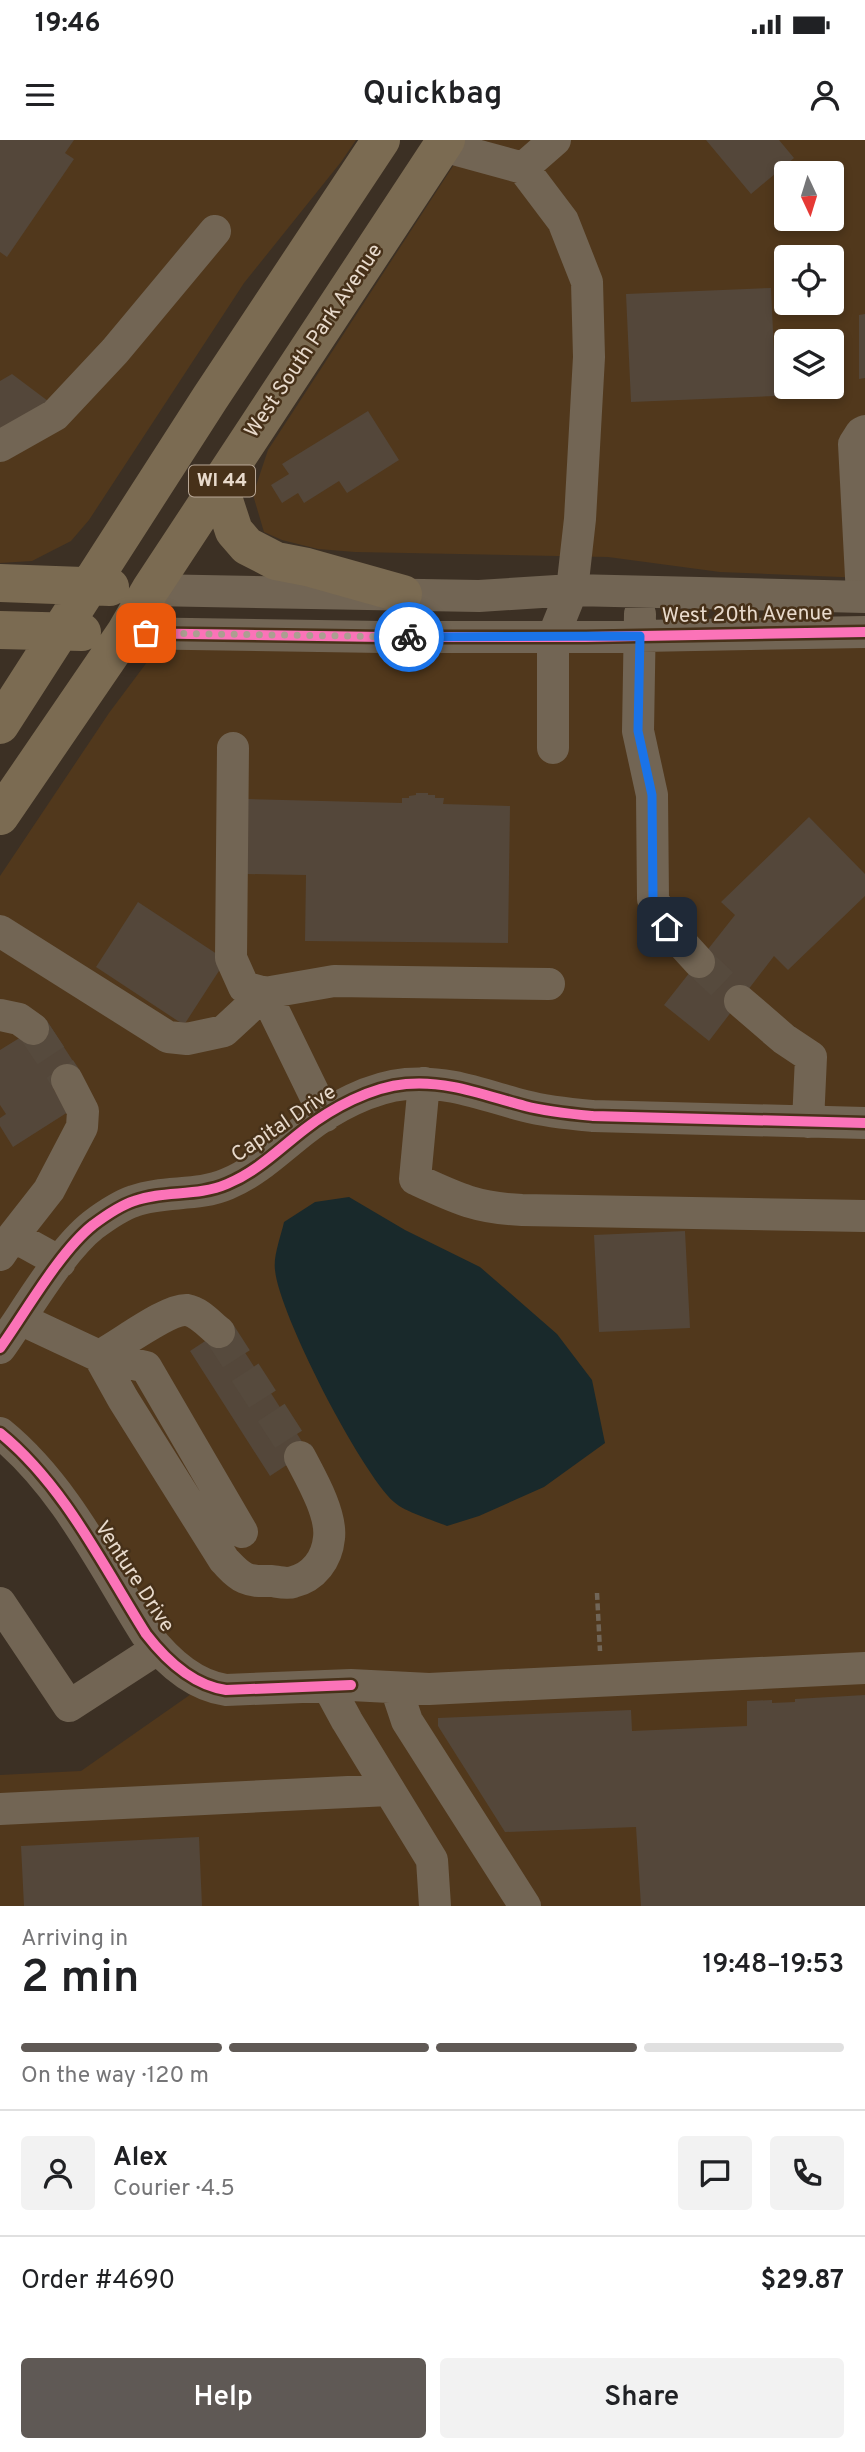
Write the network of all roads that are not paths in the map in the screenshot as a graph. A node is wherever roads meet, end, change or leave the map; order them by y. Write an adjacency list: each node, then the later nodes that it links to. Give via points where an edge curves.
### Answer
1 (382, 140): 10 (main road, WI 44)
2 (555, 140): 4 (street)
3 (445, 143): 4 (street); 8 (main road, West South Park Avenue / WI 44)
4 (523, 167): 12 (street, via 563,221 587,282 589,358)
5 (215, 231): 7 (street, via 55,415)
6 (865, 431): 15 (street, via 854,444)
7 (0, 446)
8 (219, 485): 11 (main road, West South Park Avenue / WI 44); 14 (main road, via 234,531 247,547 276,561)
9 (0, 583): 10 (main road, West 20th Avenue)
10 (90, 586): 11 (main road, West 20th Avenue); 17 (main road, WI 44)
11 (150, 590): 14 (street, West 20th Avenue); 19 (main road, West South Park Avenue / WI 44)
12 (572, 590): 13 (street, West 20th Avenue); 14 (street, West 20th Avenue, via 479,596); 21 (street)
13 (640, 591): 15 (street, West 20th Avenue); 20 (street)
14 (403, 594)
15 (864, 596)
16 (0, 630): 17 (main road, West 20th Avenue)
17 (61, 631): 19 (main road, West 20th Avenue); 22 (main road, WI 44)
18 (865, 632): 20 (street, West 20th Avenue)
19 (125, 633): 21 (street, West 20th Avenue); 25 (main road, West South Park Avenue / WI 44)
20 (640, 636): 21 (street, West 20th Avenue); 27 (street, via 638,731 652,795 653,899 667,927)
21 (553, 637): 24 (street)
22 (0, 724)
23 (233, 748): 29 (street, via 231,958 244,987)
24 (553, 748)
25 (0, 816)
26 (0, 931): 29 (street, via 168,1037 187,1039 224,1031)
27 (699, 962)
28 (549, 984): 29 (street, via 334,981)
29 (265, 993): 35 (street)
30 (740, 1001): 36 (street, via 811,1057)
31 (0, 1015): 32 (street, via 19,1019)
32 (33, 1029)
33 (67, 1080): 39 (street, via 83,1111 82,1127 49,1189)
34 (424, 1083): 35 (street, Capital Drive, via 382,1088); 36 (street, Capital Drive, via 582,1115); 38 (street, via 415,1179 466,1202 491,1209)
35 (325, 1116): 40 (street, Capital Drive, via 254,1171 227,1184 208,1191 135,1200 118,1208 91,1227)
36 (808, 1122): 37 (street, Capital Drive)
37 (865, 1123)
38 (865, 1216)
39 (6, 1246): 40 (street)
40 (60, 1262): 41 (street, Capital Drive)
41 (20, 1319): 43 (street, Capital Drive); 44 (street)
42 (219, 1332): 44 (street, via 198,1315 177,1311)
43 (0, 1348)
44 (99, 1356): 46 (street, via 146,1367 227,1526 224,1560 237,1573 256,1581 292,1583 319,1566 329,1539 327,1519)
45 (0, 1433): 48 (street, Venture Drive, via 53,1486)
46 (300, 1457)
47 (0, 1603): 48 (street, via 69,1706)
48 (158, 1649): 50 (street, Venture Drive, via 185,1673 213,1688)
49 (865, 1668): 51 (street, Venture Drive)
50 (340, 1685): 51 (street, Venture Drive); 52 (street)
51 (396, 1688): 55 (street, via 407,1721)
52 (389, 1790): 53 (street); 54 (street, via 432,1860)
53 (0, 1809)
54 (435, 1906)
55 (525, 1906)

